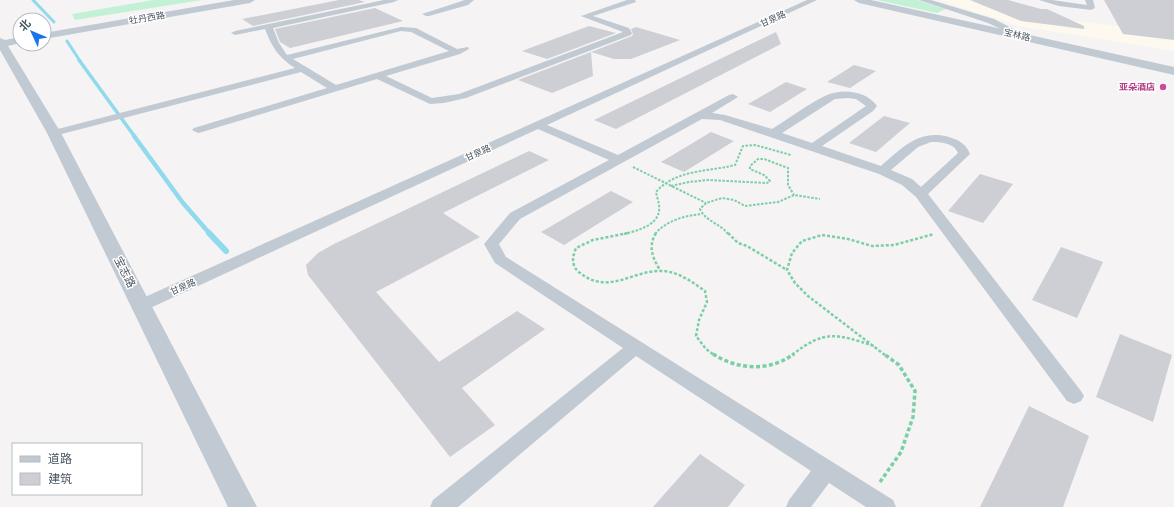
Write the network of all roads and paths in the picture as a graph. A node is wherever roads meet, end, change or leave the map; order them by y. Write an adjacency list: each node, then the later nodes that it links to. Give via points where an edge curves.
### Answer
1 (225, 0): 13 (street, 牡丹西路)
2 (250, 0): 15 (street, 牡丹西路)
3 (394, 0): 12 (street)
4 (470, 0): 11 (street)
5 (631, 0): 21 (street, via 632,2 584,16 626,30 628,33 462,96 430,101)
6 (814, 0): 25 (street, 甘泉路)
7 (860, 0): 16 (street, 宝林路)
8 (923, 0): 16 (street, via 991,21)
9 (1043, 0): 10 (street, via 1091,8)
10 (1089, 0)
11 (426, 14)
12 (268, 26): 14 (street); 18 (street)
13 (52, 30)
14 (235, 33)
15 (52, 35)
16 (1024, 37): 20 (street, 宝林路)
17 (4, 41): 27 (street, 宝志路)
18 (285, 58): 19 (street); 21 (street, via 402,29 413,30 461,50)
19 (301, 69): 22 (street); 27 (street)
20 (1174, 71)
21 (379, 76): 22 (street)
22 (336, 89): 26 (street)
23 (733, 97): 24 (street)
24 (698, 116): 28 (street, via 721,117); 30 (street)
25 (538, 125): 30 (street); 42 (street, 甘泉路)
26 (198, 130)
27 (54, 133): 42 (street, 宝志路)
28 (774, 133): 29 (street); 29 (street, via 831,97 854,96 870,102 870,109)
29 (814, 147): 31 (street); 32 (path, via 800,153 783,155 757,145 743,146 735,165 672,178)
30 (617, 159): 32 (path); 44 (street, via 515,216 490,244 500,260)
31 (884, 171): 34 (street, via 907,182); 34 (street, via 920,140 938,138 956,143 963,148 964,154)
32 (664, 183): 33 (path); 40 (path, via 656,192 658,216 649,224 632,232 592,241 576,248 572,259 573,267 582,275 599,282 615,283)
33 (671, 186): 35 (path, via 696,181 727,180 767,183 769,179 750,168 758,159 764,159 788,168 788,187); 37 (path)
34 (921, 194): 39 (street)
35 (794, 195): 36 (path); 37 (path, via 778,202 745,206 734,200 722,198)
36 (820, 199)
37 (706, 203): 38 (path, via 700,210)
38 (702, 214): 40 (path, via 674,219 660,227 652,239 651,251); 41 (path, via 725,229 738,243)
39 (949, 230): 41 (path, via 894,245 872,246 822,235 802,241 792,253); 45 (street)
40 (660, 270): 43 (path, via 673,272 705,291 707,302 699,320 696,336 709,352 728,363 752,367 776,365 805,343 824,337 845,336)
41 (787, 270): 43 (path, via 808,296)
42 (142, 305): 48 (street, 宝志路)
43 (874, 346): 47 (path, via 900,365 915,391 913,417 901,452)
44 (636, 347): 46 (street); 49 (street)
45 (1074, 396)
46 (826, 469): 47 (street); 50 (street)
47 (869, 497): 51 (street)
48 (243, 507)
49 (441, 507)
50 (797, 507)
51 (885, 507)

